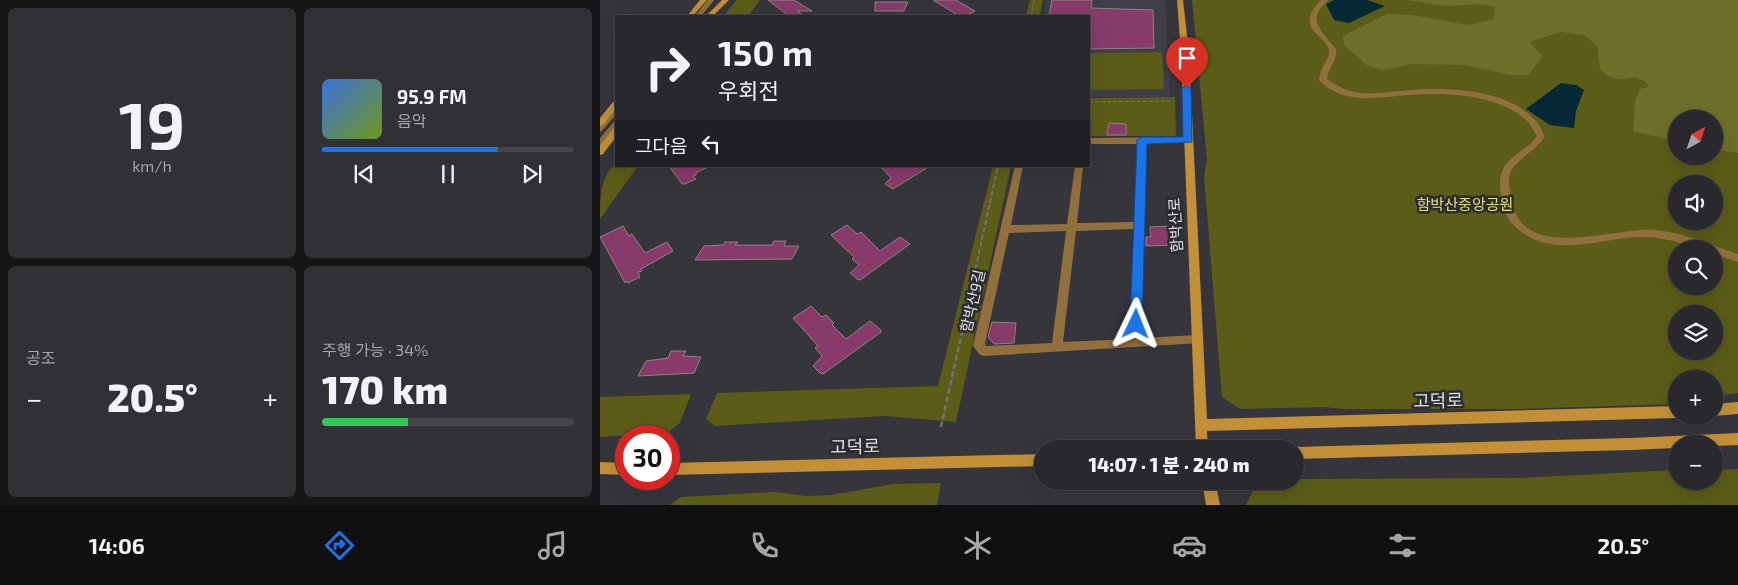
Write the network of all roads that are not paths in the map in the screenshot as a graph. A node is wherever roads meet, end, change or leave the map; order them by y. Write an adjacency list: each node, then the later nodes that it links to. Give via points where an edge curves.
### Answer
1 (704, 0): 6 (street)
2 (713, 0): 7 (lane); 8 (lane)
3 (726, 0): 9 (street)
4 (1180, 0): 17 (street, 함박산로, via 1186,53)
5 (1325, 0): 26 (street, via 1318,7 1314,25 1332,49 1333,54 1323,71 1323,80 1332,88 1362,97 1435,91 1466,94 1504,102 1528,116 1541,136 1537,144 1508,170 1505,181 1509,212 1528,232 1563,243 1624,234 1656,234)
6 (691, 15)
7 (699, 15)
8 (706, 15)
9 (706, 15)
10 (615, 105): 12 (street)
11 (615, 112): 14 (lane)
12 (600, 123)
13 (615, 124): 19 (lane)
14 (600, 129)
15 (615, 132): 20 (street)
16 (1142, 140): 17 (street); 18 (street); 23 (street)
17 (1188, 140): 29 (street, 함박산로)
18 (1090, 141)
19 (600, 143)
20 (600, 152)
21 (1019, 167): 25 (street, 함박산9길)
22 (1079, 167): 24 (street)
23 (1139, 225): 24 (street); 30 (street)
24 (1072, 226): 25 (street); 31 (street)
25 (1005, 229): 31 (street, 함박산9길, via 979,346 984,351)
26 (1691, 240)
27 (1723, 253): 28 (street)
28 (1738, 258)
29 (1197, 340): 30 (street, 함박산9길); 35 (street, 함박산로)
30 (1135, 343): 31 (street, 함박산9길)
31 (1057, 347)
32 (1738, 408): 33 (street)
33 (1723, 409)
34 (1668, 412): 35 (street, 고덕로)
35 (1201, 425): 37 (street, 함박산로)
36 (1738, 439): 38 (street)
37 (1202, 440)
38 (1304, 453)
39 (1034, 460): 42 (street, 고덕로)
40 (600, 468): 41 (street)
41 (615, 469)
42 (680, 469)
43 (1210, 490): 44 (street)
44 (1213, 505)

